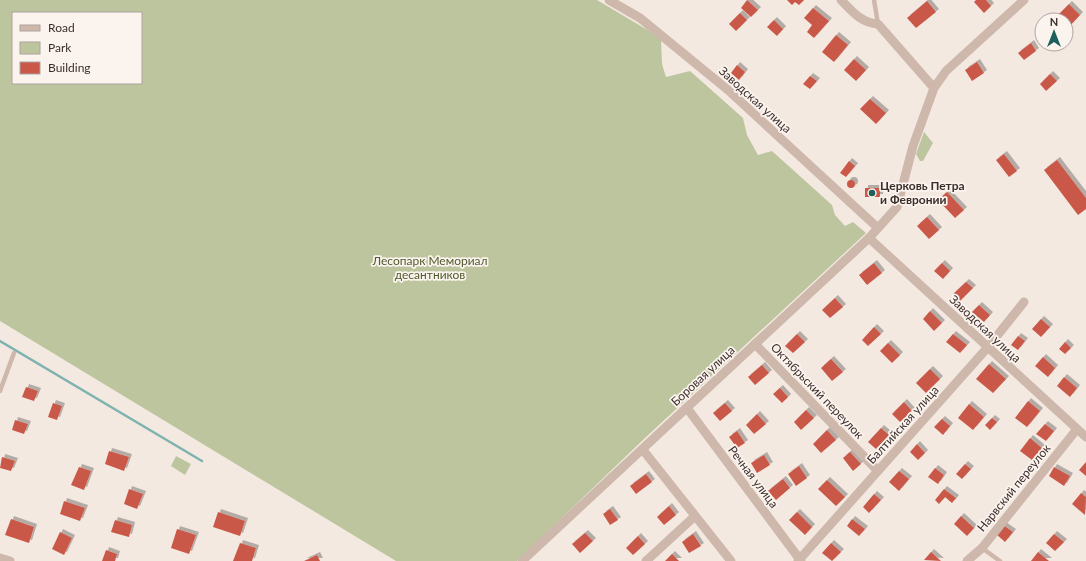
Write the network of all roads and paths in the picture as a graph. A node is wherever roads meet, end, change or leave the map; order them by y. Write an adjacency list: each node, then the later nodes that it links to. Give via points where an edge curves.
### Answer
1 (609, 0): 7 (street, Заводская улица, via 645,22 728,90)
2 (841, 0): 5 (street, via 860,19)
3 (874, 0): 5 (lane)
4 (1024, 0): 6 (street, via 946,71)
5 (878, 24): 6 (street)
6 (934, 88): 7 (street, Боровая улица, via 897,207)
7 (878, 228): 8 (street, Боровая улица)
8 (869, 238): 10 (street, Боровая улица); 11 (street, Заводская улица)
9 (1024, 302): 11 (street, Балтийская улица)
10 (755, 344): 14 (street, Боровая улица); 18 (street, Октябрьский переулок)
11 (988, 347): 15 (street, Заводская улица); 18 (street, Балтийская улица)
12 (14, 353): 13 (lane)
13 (0, 391)
14 (686, 408): 17 (street, Боровая улица); 22 (street, Речная улица)
15 (1077, 429): 16 (street, Заводская улица); 20 (street, Нарвский переулок)
16 (1086, 437)
17 (643, 450): 19 (street); 24 (street, Боровая улица)
18 (878, 471): 22 (street, Балтийская улица)
19 (695, 516): 25 (street); 26 (street)
20 (982, 548): 27 (street, Нарвский переулок); 28 (lane)
21 (0, 558): 23 (street)
22 (799, 560)
23 (10, 561)
24 (522, 561)
25 (646, 561)
26 (731, 561)
27 (967, 561)
28 (1000, 561)

